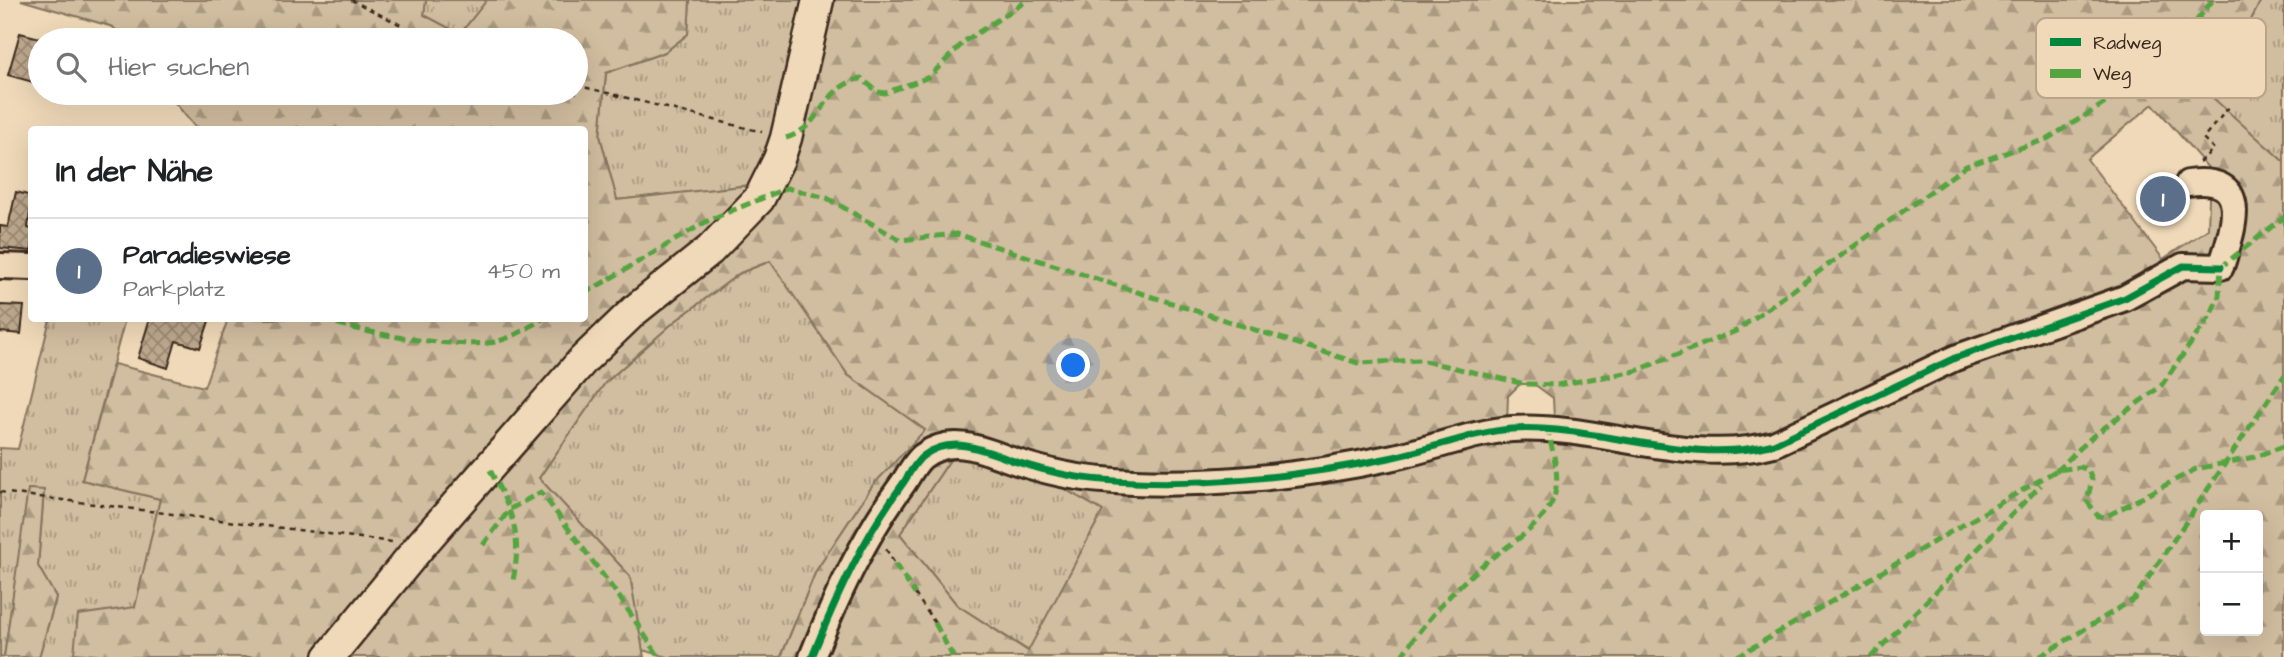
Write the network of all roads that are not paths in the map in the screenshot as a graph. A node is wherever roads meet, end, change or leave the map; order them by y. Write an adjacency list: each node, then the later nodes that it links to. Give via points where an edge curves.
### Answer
1 (818, 0): 5 (main road, via 786,138 759,199 710,250 635,310 584,359)
2 (2193, 174): 6 (street, via 2218,184 2234,203 2234,228 2221,267 2183,266 2125,298 1980,348 1757,448 1692,450 1511,429 1387,459 1241,478 1157,483 1059,473 979,446 950,445 923,456 872,525)
3 (0, 266): 4 (street)
4 (28, 267)
5 (329, 657)
6 (812, 657)

